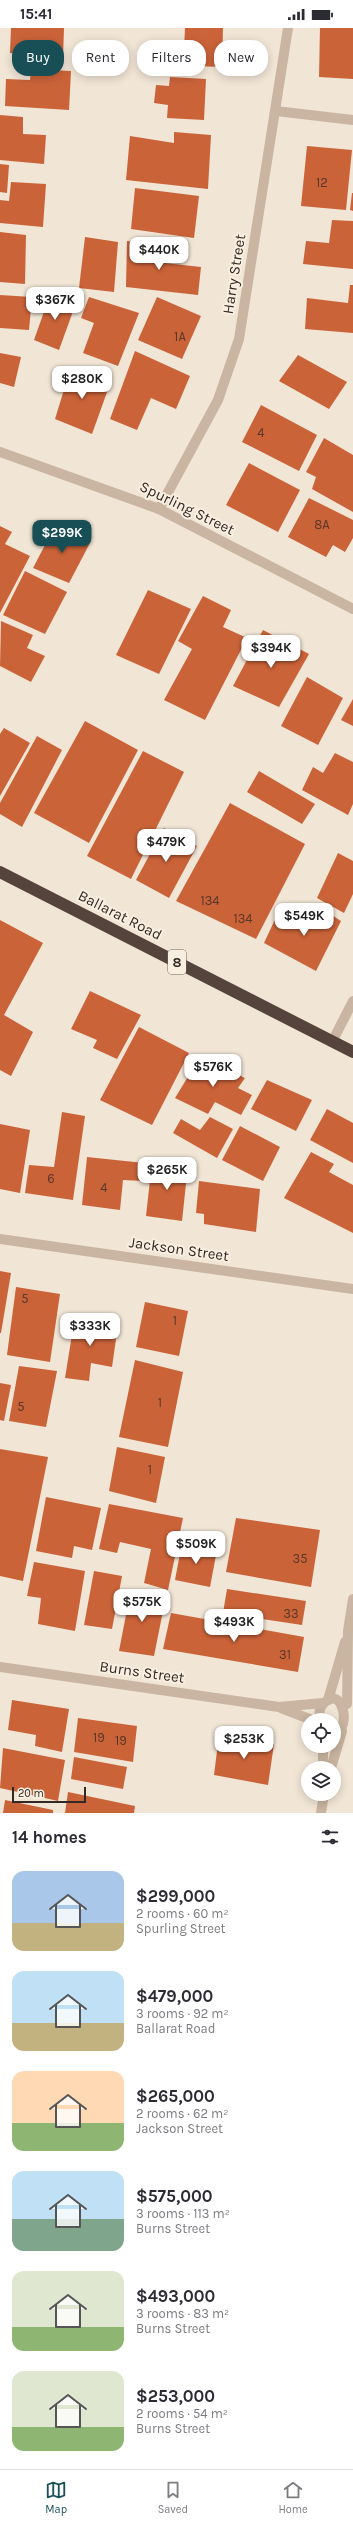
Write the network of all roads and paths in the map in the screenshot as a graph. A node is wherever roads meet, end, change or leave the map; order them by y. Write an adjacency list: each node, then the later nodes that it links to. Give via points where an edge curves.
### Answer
1 (288, 28): 2 (street, Harry Street)
2 (276, 111): 3 (street); 5 (street, Harry Street, via 239,339 218,400)
3 (353, 120)
4 (0, 452): 5 (street, Spurling Street)
5 (159, 509): 6 (street, Spurling Street)
6 (353, 609)
7 (0, 872): 9 (highway, Ballarat Road / 8)
8 (353, 1001): 9 (street)
9 (332, 1042): 10 (highway, Ballarat Road / 8)
10 (353, 1052)
11 (0, 1239): 12 (street, Jackson Street)
12 (353, 1289)
13 (353, 1599): 14 (street)
14 (348, 1631): 16 (street); 18 (street)
15 (0, 1667): 17 (street, Burns Street)
16 (325, 1702): 17 (street, Burns Street); 18 (street, Burns Street, via 338,1699); 19 (street)
17 (279, 1707): 20 (street, Burns Street)
18 (350, 1707): 21 (street, via 352,1718)
19 (318, 1713)
20 (301, 1716)
21 (344, 1730): 22 (street)
22 (333, 1761)
23 (323, 1801): 24 (street)
24 (320, 1813)

